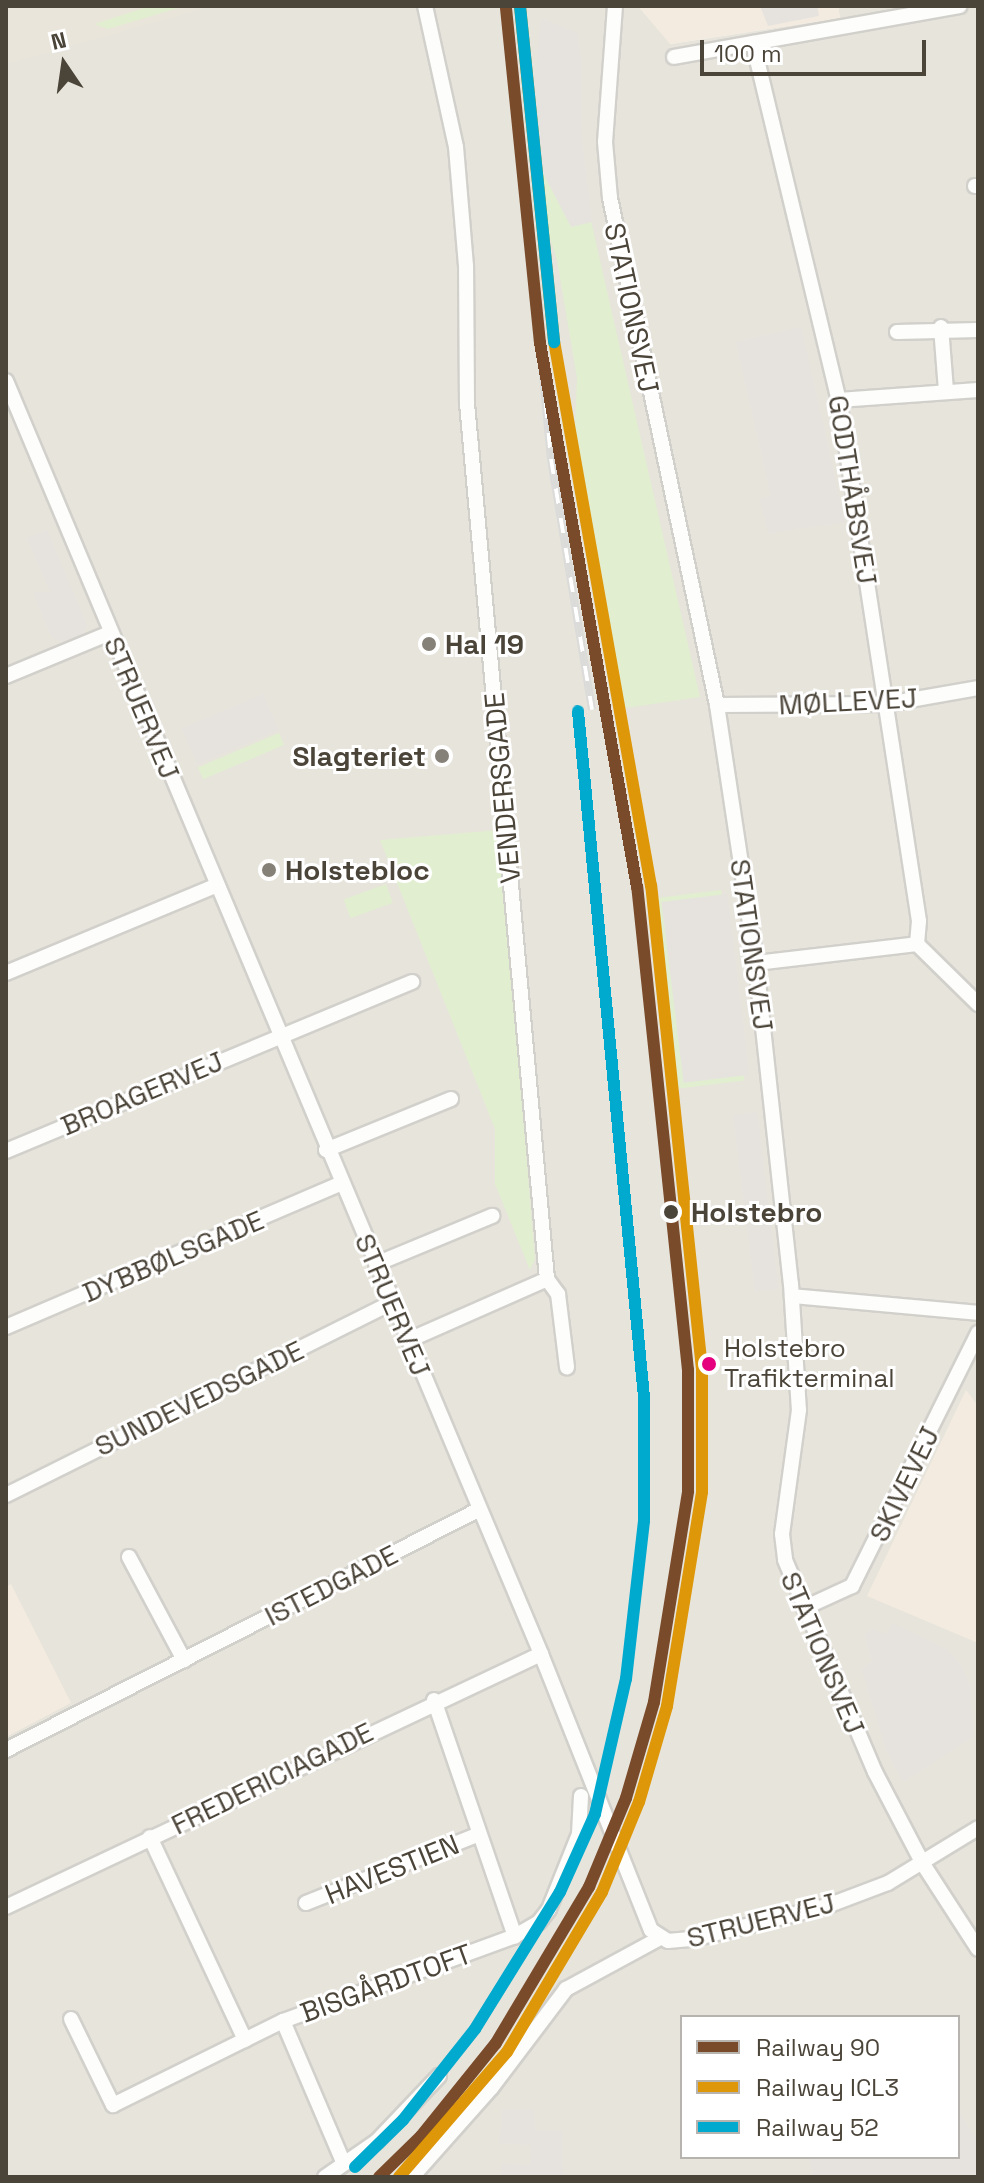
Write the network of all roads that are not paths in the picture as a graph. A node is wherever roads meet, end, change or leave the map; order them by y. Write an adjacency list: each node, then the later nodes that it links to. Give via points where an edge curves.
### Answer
1 (425, 6): 32 (street, VENDERSGADE, via 456,147 466,266 467,404)
2 (615, 6): 18 (street, STATIONSVEJ, via 605,142 610,198)
3 (959, 6): 4 (street)
4 (753, 43): 5 (street); 12 (street, GODTHÅBSVEJ)
5 (674, 57)
6 (941, 327): 7 (street); 8 (street); 11 (street)
7 (978, 330)
8 (897, 332)
9 (6, 381): 13 (street, STRUERVEJ)
10 (978, 390): 11 (street)
11 (946, 391): 12 (street)
12 (839, 400): 17 (street, GODTHÅBSVEJ)
13 (110, 633): 15 (street); 19 (street, STRUERVEJ)
14 (6, 659): 15 (street)
15 (9, 675)
16 (978, 688): 17 (street, MØLLEVEJ)
17 (887, 704): 18 (street, MØLLEVEJ); 20 (street, GODTHÅBSVEJ, via 919,921)
18 (717, 705): 21 (street, STATIONSVEJ)
19 (217, 885): 22 (street); 25 (street, STRUERVEJ)
20 (917, 944): 21 (street); 24 (street)
21 (756, 963): 33 (street, STATIONSVEJ)
22 (6, 973)
23 (412, 982): 25 (street, BROAGERVEJ)
24 (978, 1004)
25 (278, 1036): 27 (street, STRUERVEJ); 28 (street, BROAGERVEJ)
26 (451, 1099): 27 (street)
27 (326, 1150): 29 (street, STRUERVEJ)
28 (6, 1151)
29 (340, 1184): 31 (street, STRUERVEJ); 36 (street, DYBBØLSGADE)
30 (492, 1216): 31 (street)
31 (376, 1264): 34 (street, STRUERVEJ)
32 (547, 1279): 38 (street); 39 (street, VENDERSGADE, via 558,1294)
33 (792, 1296): 35 (street); 43 (street, STATIONSVEJ, via 799,1410 782,1534 785,1560)
34 (393, 1302): 38 (street, STRUERVEJ); 40 (street, SUNDEVEDSGADE)
35 (978, 1313)
36 (6, 1327)
37 (978, 1333): 43 (street, SKIVEVEJ, via 852,1586)
38 (409, 1340): 41 (street, STRUERVEJ)
39 (567, 1367)
40 (6, 1495)
41 (478, 1510): 44 (street, STRUERVEJ); 45 (street, ISTEDGADE)
42 (129, 1557): 45 (street)
43 (804, 1608): 52 (street, STATIONSVEJ, via 862,1746)
44 (541, 1654): 46 (street, FREDERICIAGADE); 56 (street, STRUERVEJ, via 651,1930)
45 (184, 1660): 47 (street, ISTEDGADE)
46 (434, 1700): 50 (street); 51 (street, FREDERICIAGADE)
47 (6, 1750)
48 (581, 1796): 55 (street, BISGÅRDTOFT, via 579,1834 549,1909)
49 (978, 1828): 52 (street, STRUERVEJ)
50 (477, 1835): 53 (street, HAVESTIEN); 55 (street)
51 (150, 1837): 54 (street, FREDERICIAGADE); 60 (street)
52 (923, 1864): 56 (street, STRUERVEJ, via 875,1888 776,1921 693,1939); 57 (street, STATIONSVEJ)
53 (306, 1903)
54 (6, 1907)
55 (515, 1936): 59 (street, BISGÅRDTOFT)
56 (660, 1938): 64 (street, via 566,1989 492,2087)
57 (978, 1949)
58 (71, 2019): 60 (street, BISGÅRDTOFT, via 113,2105)
59 (283, 2021): 60 (street, BISGÅRDTOFT); 62 (street)
60 (245, 2040)
61 (439, 2076): 62 (street, via 377,2141)
62 (344, 2164): 63 (street)
63 (325, 2177)
64 (412, 2177)

